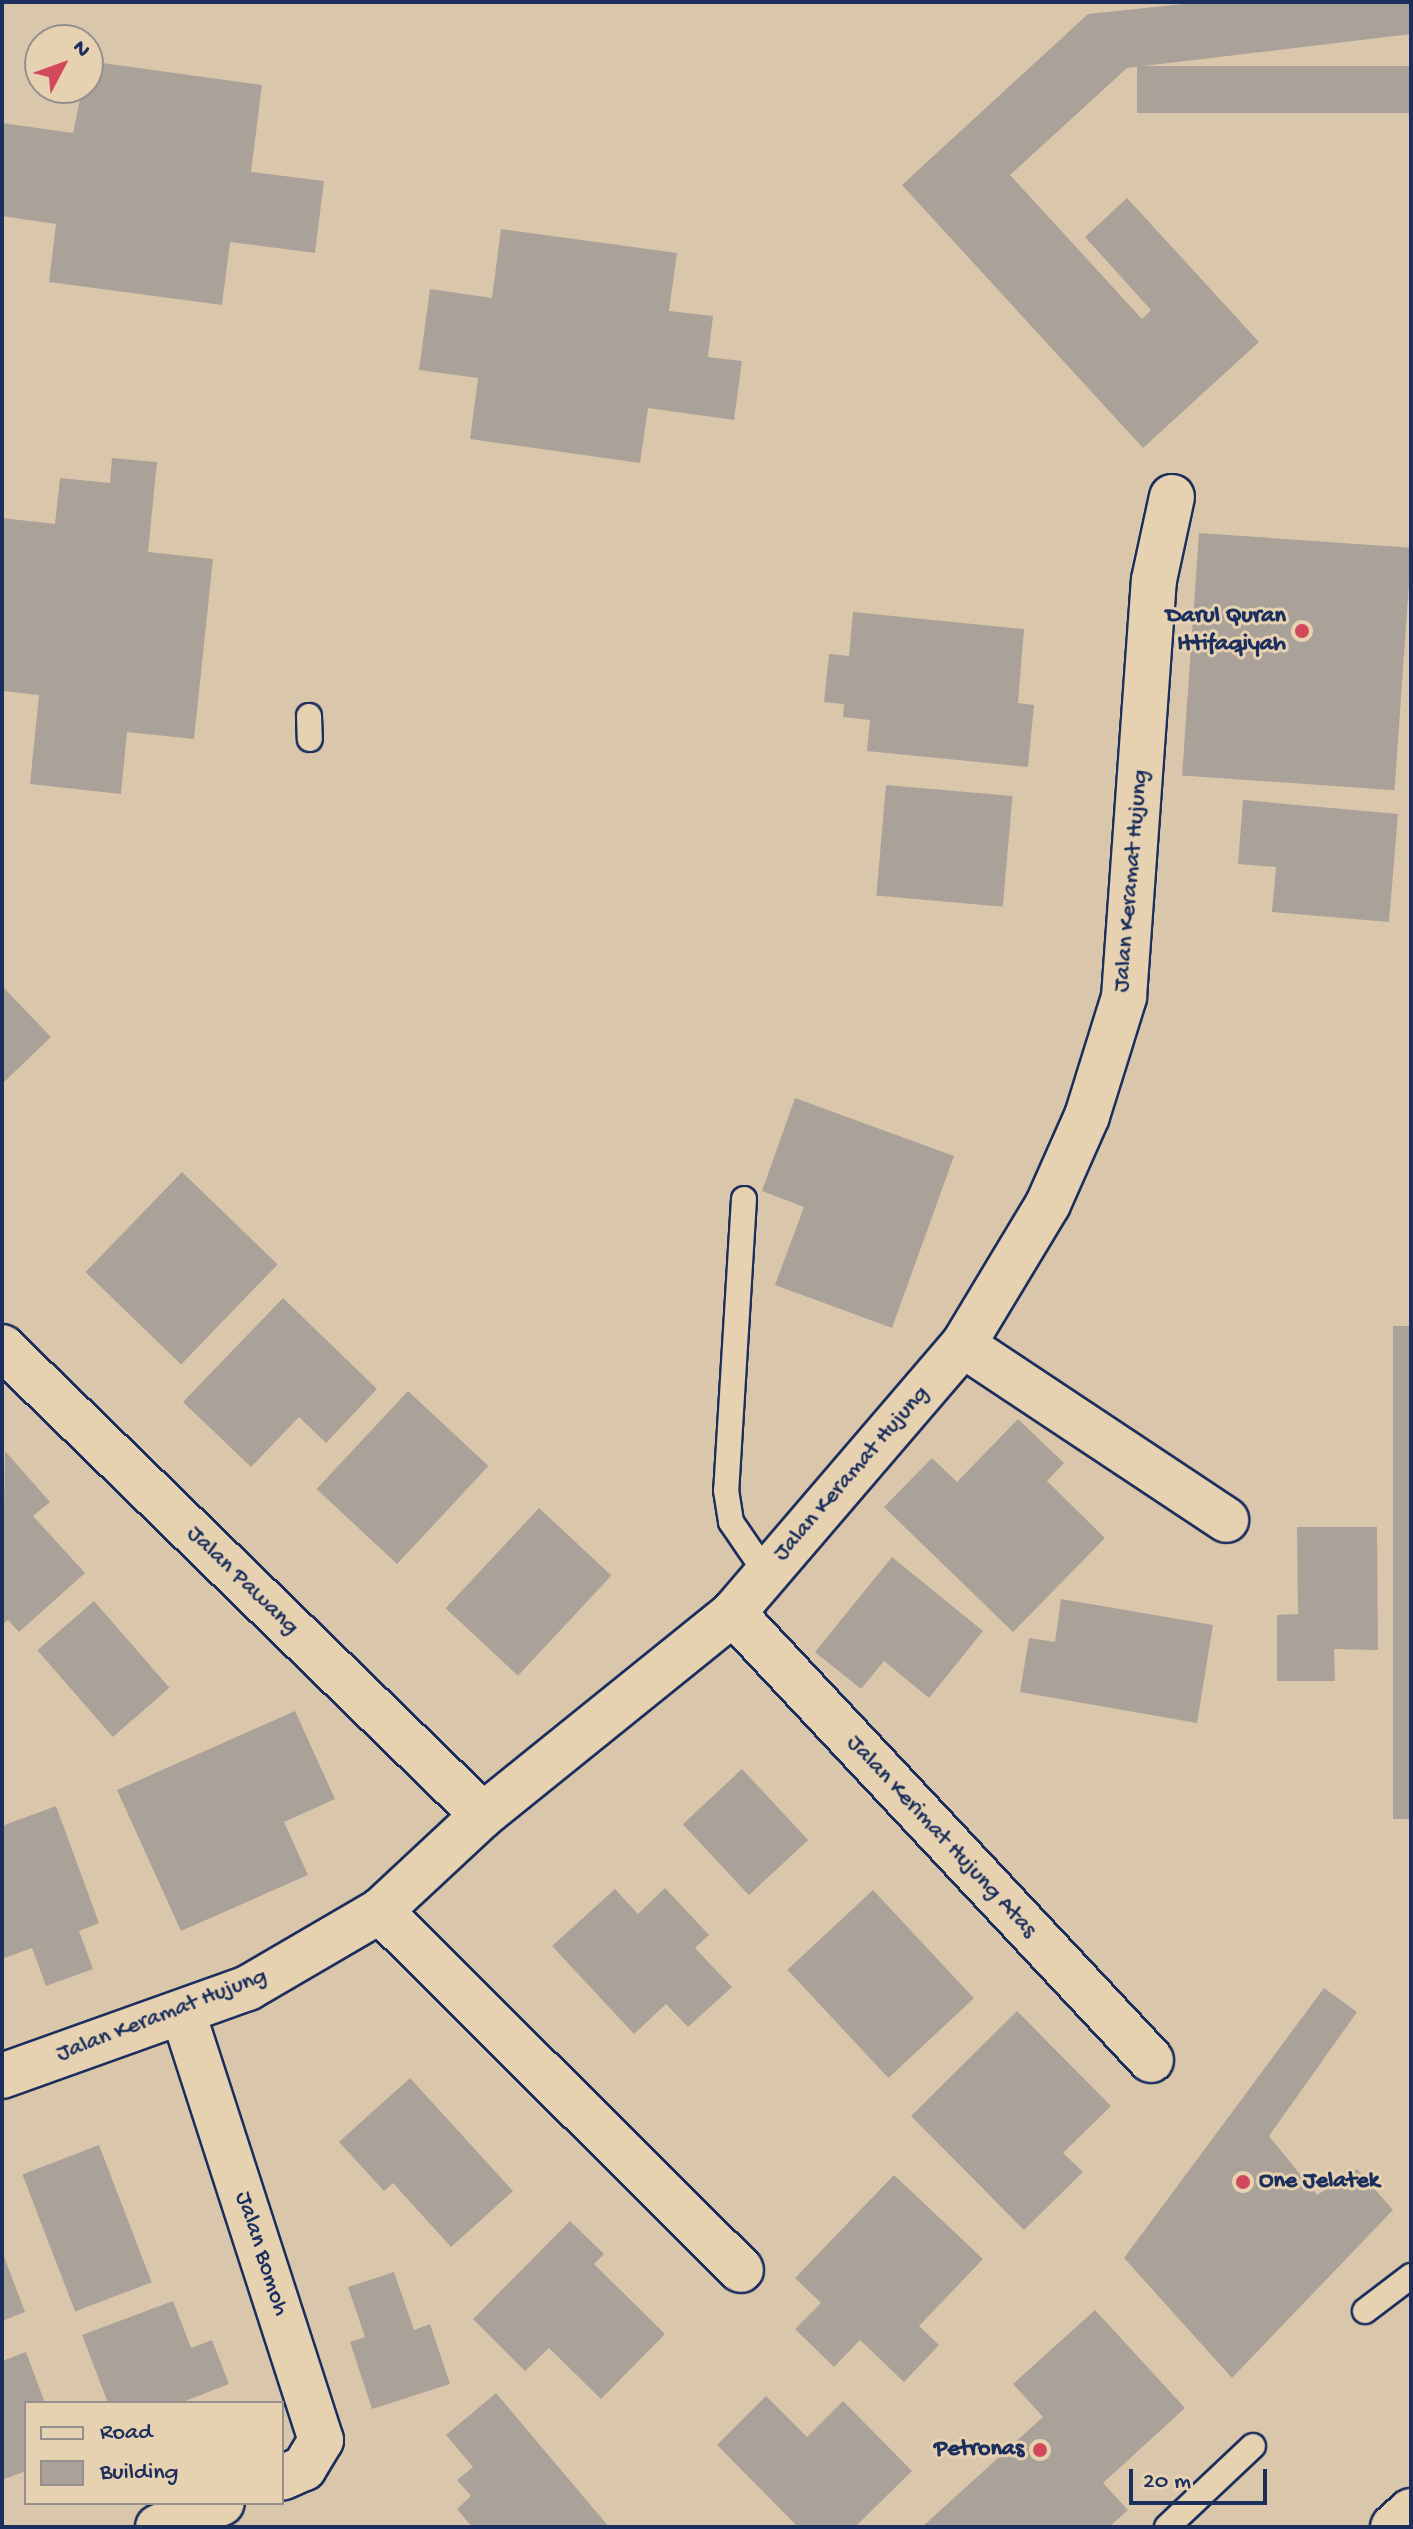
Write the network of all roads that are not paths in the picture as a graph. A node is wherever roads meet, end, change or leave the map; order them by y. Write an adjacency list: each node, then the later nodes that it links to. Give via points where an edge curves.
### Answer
1 (1172, 497): 3 (main road, Jalan Keramat Hujung, via 1154,580 1124,997 1087,1116 1048,1204)
2 (744, 1199): 6 (lane, via 726,1490 731,1522)
3 (963, 1345): 5 (main road); 6 (main road, Jalan Keramat Hujung)
4 (2, 1347): 8 (main road, Jalan Pawang)
5 (1226, 1520)
6 (766, 1573): 7 (main road, Jalan Keramat Hujung)
7 (733, 1613): 8 (main road, Jalan Keramat Hujung); 11 (main road, Jalan Kerimat Hujung Atas)
8 (483, 1815): 9 (main road, Jalan Keramat Hujung)
9 (380, 1911): 10 (main road, Jalan Keramat Hujung, via 248,1988); 13 (main road)
10 (183, 2013): 12 (main road, Jalan Keramat Hujung); 17 (main road, Jalan Bomoh, via 321,2440 304,2468)
11 (1151, 2060)
12 (2, 2076)
13 (741, 2270)
14 (1411, 2276): 15 (lane)
15 (1365, 2311)
16 (1253, 2446): 21 (lane)
17 (284, 2477)
18 (217, 2505): 20 (main road)
19 (1411, 2511): 22 (main road)
20 (158, 2527)
21 (1167, 2527)
22 (1393, 2527)

